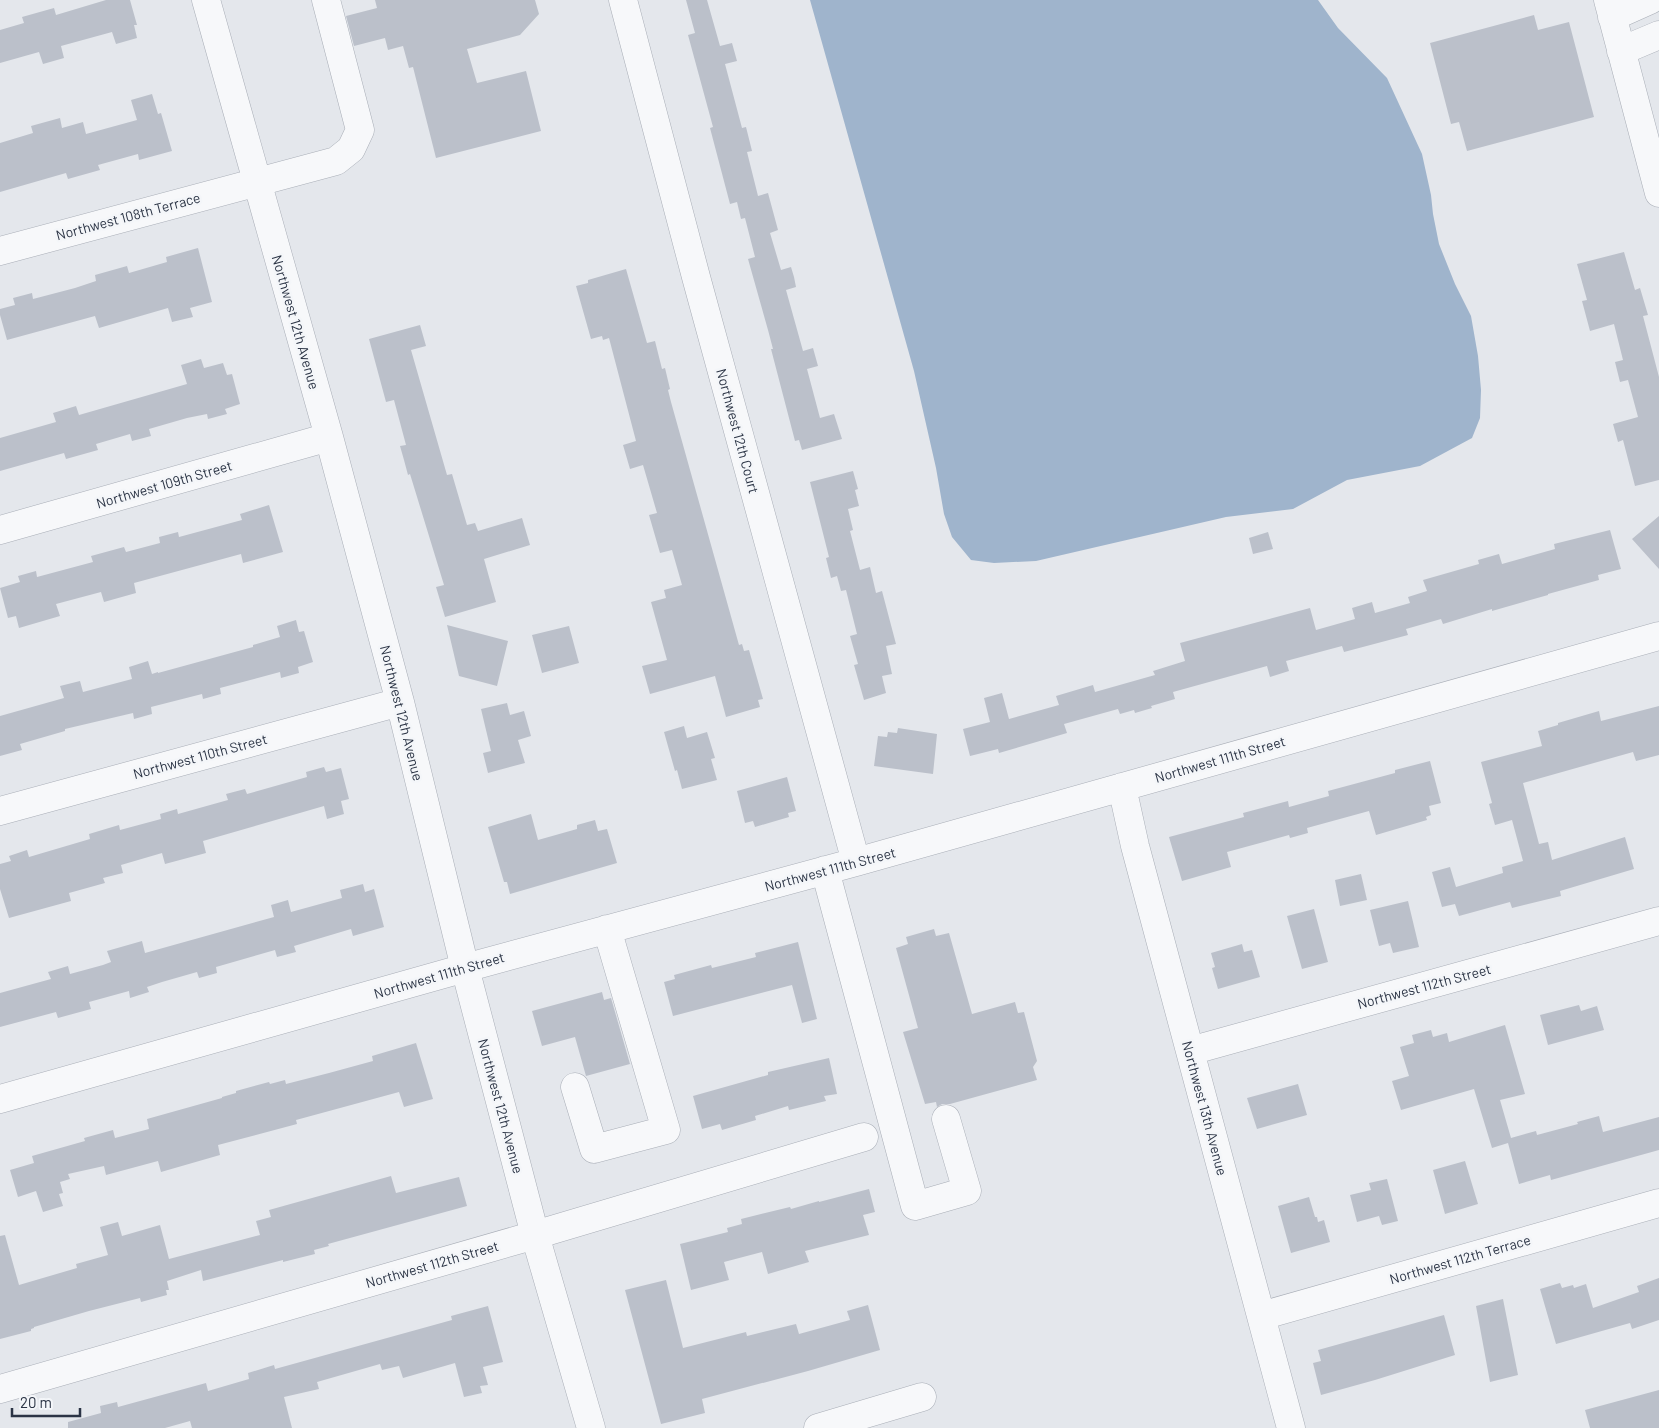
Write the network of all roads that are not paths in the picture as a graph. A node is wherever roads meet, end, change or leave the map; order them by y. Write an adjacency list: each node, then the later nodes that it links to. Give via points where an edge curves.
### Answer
1 (206, 0): 8 (street, Northwest 12th Avenue)
2 (326, 0): 8 (street, Northwest 108th Terrace, via 360,130 351,149 336,161)
3 (623, 0): 17 (street, Northwest 12th Court)
4 (1650, 0): 5 (street)
5 (1610, 8): 7 (street)
6 (1659, 35): 7 (street)
7 (1621, 51): 9 (street)
8 (256, 181): 10 (street, Northwest 108th Terrace); 11 (street, Northwest 12th Avenue)
9 (1659, 193)
10 (0, 251)
11 (329, 437): 12 (street, Northwest 109th Street); 14 (street, Northwest 12th Avenue)
12 (0, 530)
13 (1659, 636): 15 (street, Northwest 111th Street)
14 (400, 702): 16 (street, Northwest 110th Street); 21 (street, Northwest 12th Avenue)
15 (1122, 787): 17 (street, Northwest 111th Street); 22 (street, Northwest 13th Avenue)
16 (0, 811)
17 (856, 862): 18 (street, Northwest 111th Street)
18 (825, 870): 20 (street, Northwest 111th Street); 25 (street, via 915,1206 967,1191)
19 (1659, 921): 22 (street, Northwest 112th Street)
20 (607, 929): 21 (street, Northwest 111th Street); 23 (street, via 666,1130 594,1149)
21 (465, 968): 24 (street, Northwest 111th Street); 28 (street, Northwest 12th Avenue)
22 (1190, 1051): 29 (street, Northwest 13th Avenue)
23 (575, 1087)
24 (0, 1099)
25 (946, 1119)
26 (864, 1138): 28 (street, Northwest 112th Street)
27 (1659, 1203): 29 (street, Northwest 112th Terrace)
28 (535, 1235): 30 (street, Northwest 112th Street); 32 (street, Northwest 12th Avenue)
29 (1260, 1316): 34 (street, Northwest 13th Avenue)
30 (0, 1389)
31 (922, 1397): 33 (street)
32 (591, 1428)
33 (818, 1428)
34 (1291, 1428)

